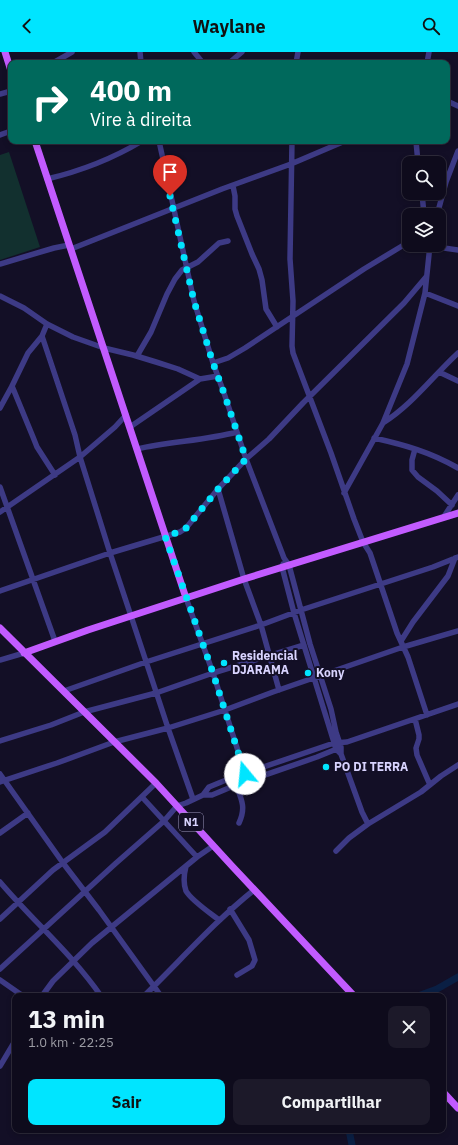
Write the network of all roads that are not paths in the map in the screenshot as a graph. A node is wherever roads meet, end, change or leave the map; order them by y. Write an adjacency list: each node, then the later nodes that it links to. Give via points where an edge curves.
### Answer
1 (194, 52): 5 (street)
2 (242, 52): 6 (street)
3 (69, 53): 4 (street)
4 (58, 60)
5 (201, 60)
6 (233, 60)
7 (36, 144): 16 (main road)
8 (136, 144): 16 (street, via 96,165)
9 (159, 144): 19 (street)
10 (292, 144): 15 (street)
11 (337, 144): 15 (street)
12 (416, 144): 14 (street)
13 (458, 151): 18 (street)
14 (417, 156)
15 (291, 164): 17 (street); 32 (street)
16 (47, 179): 22 (main road)
17 (233, 186): 19 (street); 34 (street, via 235,209 259,269 266,309)
18 (439, 208)
19 (173, 210): 22 (street); 27 (street)
20 (228, 241): 27 (street, via 219,243 198,262)
21 (402, 246): 32 (street)
22 (70, 247): 26 (street, via 54,248); 36 (main road)
23 (446, 248): 24 (street)
24 (458, 250)
25 (429, 252): 28 (street)
26 (0, 264)
27 (186, 268): 38 (street, via 170,289); 39 (street)
28 (426, 277): 29 (street); 45 (street, via 404,303)
29 (426, 293): 31 (street); 48 (street, via 408,362)
30 (0, 296): 33 (street)
31 (458, 306)
32 (292, 317): 34 (street); 45 (street, via 293,353)
33 (47, 324): 35 (street); 36 (street)
34 (277, 327): 39 (street, via 238,353)
35 (42, 336): 44 (street, via 28,353); 54 (street)
36 (104, 348): 38 (street); 47 (main road)
37 (458, 353): 40 (street)
38 (137, 356): 42 (street)
39 (213, 363): 41 (street)
40 (439, 372): 43 (street); 48 (street, via 411,401)
41 (218, 376): 42 (street); 50 (street)
42 (200, 379): 49 (street)
43 (458, 381)
44 (12, 386): 46 (street); 57 (street, via 37,447)
45 (310, 396): 55 (street); 60 (street)
46 (0, 408)
47 (126, 415): 49 (main road); 54 (street)
48 (383, 423): 51 (street)
49 (130, 427): 53 (main road)
50 (236, 432): 53 (street); 55 (street)
51 (374, 438): 52 (street); 60 (street)
52 (415, 448): 56 (street); 62 (street, via 412,470)
53 (137, 449): 67 (main road)
54 (80, 457): 57 (street); 69 (street)
55 (246, 459): 59 (street); 71 (street)
56 (458, 468)
57 (55, 475): 63 (street)
58 (0, 487): 63 (street)
59 (218, 489): 67 (street, via 186,528); 72 (street)
60 (344, 492): 68 (street)
61 (458, 495): 62 (street)
62 (452, 505): 66 (street)
63 (8, 506): 64 (street); 73 (street)
64 (0, 512)
65 (458, 513): 66 (main road)
66 (443, 518): 68 (main road)
67 (165, 536): 69 (street); 76 (main road)
68 (363, 542): 71 (main road); 74 (street, via 370,553)
69 (110, 553): 73 (street); 79 (street)
70 (457, 558): 74 (street); 85 (street, via 448,576 413,622)
71 (286, 566): 72 (main road); 77 (street); 78 (street)
72 (244, 579): 76 (main road); 80 (street)
73 (33, 580): 75 (street); 83 (street)
74 (380, 585): 77 (street); 85 (street)
75 (0, 591)
76 (186, 598): 79 (main road); 84 (street)
77 (301, 610): 78 (street); 92 (street)
78 (294, 613): 80 (street); 86 (street)
79 (131, 616): 83 (main road); 90 (street)
80 (261, 625): 84 (street); 88 (street)
81 (0, 628): 87 (main road, N1)
82 (458, 631): 85 (street)
83 (55, 641): 87 (main road)
84 (203, 644): 90 (street); 91 (street)
85 (402, 644): 92 (street); 100 (street)
86 (304, 645): 88 (street); 93 (street)
87 (24, 653): 89 (street); 95 (main road, N1)
88 (269, 655): 91 (street); 94 (street)
89 (0, 660)
90 (146, 662): 95 (street); 96 (street)
91 (213, 673): 96 (street); 98 (street)
92 (320, 676): 93 (street); 105 (street, via 331,708)
93 (314, 678): 94 (street); 105 (street)
94 (278, 690): 98 (street)
95 (64, 691): 99 (main road, N1)
96 (156, 693): 99 (street); 102 (street)
97 (458, 704): 100 (street)
98 (225, 710): 102 (street); 108 (street)
99 (84, 712): 103 (street); 104 (main road, N1)
100 (427, 715): 101 (street)
101 (415, 719): 105 (street); 113 (street, via 419,735 417,755)
102 (168, 728): 104 (street); 116 (street)
103 (0, 741)
104 (114, 742): 109 (street); 111 (main road, N1)
105 (338, 747): 108 (street); 110 (street); 121 (street)
106 (458, 765): 113 (street)
107 (0, 774): 109 (street)
108 (245, 774): 110 (street); 114 (street, via 209,787)
109 (3, 781): 118 (street)
110 (248, 782): 112 (street)
111 (156, 783): 115 (street); 117 (main road, N1)
112 (236, 785): 114 (street, via 212,795); 120 (street, via 243,810)
113 (430, 785): 121 (street)
114 (203, 795): 116 (street)
115 (142, 796): 119 (street); 126 (street, via 105,832)
116 (193, 799): 117 (street)
117 (177, 806): 119 (street); 123 (main road, N1)
118 (28, 813): 122 (street); 126 (street)
119 (164, 821): 125 (street); 130 (street)
120 (239, 823)
121 (368, 824): 124 (street)
122 (0, 833)
123 (213, 846): 125 (street); 129 (main road, N1)
124 (336, 851)
125 (197, 856): 127 (street)
126 (63, 863): 130 (street); 131 (street)
127 (186, 866): 134 (street, via 186,891); 135 (street)
128 (0, 882): 131 (street)
129 (254, 890): 132 (street); 147 (main road, N1)
130 (86, 891): 135 (street); 136 (street)
131 (18, 903): 133 (street); 136 (street)
132 (230, 909): 134 (street); 139 (street, via 249,940 255,960 252,966)
133 (0, 919)
134 (219, 920): 141 (street)
135 (112, 927): 137 (street); 141 (street)
136 (44, 929): 137 (street); 138 (street)
137 (74, 961): 143 (street); 144 (street)
138 (0, 969)
139 (237, 975)
140 (0, 980): 142 (street)
141 (154, 987): 145 (street); 146 (street)
142 (19, 993)
143 (44, 993)
144 (99, 993)
145 (147, 993)
146 (159, 993)
147 (351, 993)
148 (12, 1046): 149 (street)
149 (1, 1063)
150 (446, 1095): 151 (main road)
151 (458, 1108)

